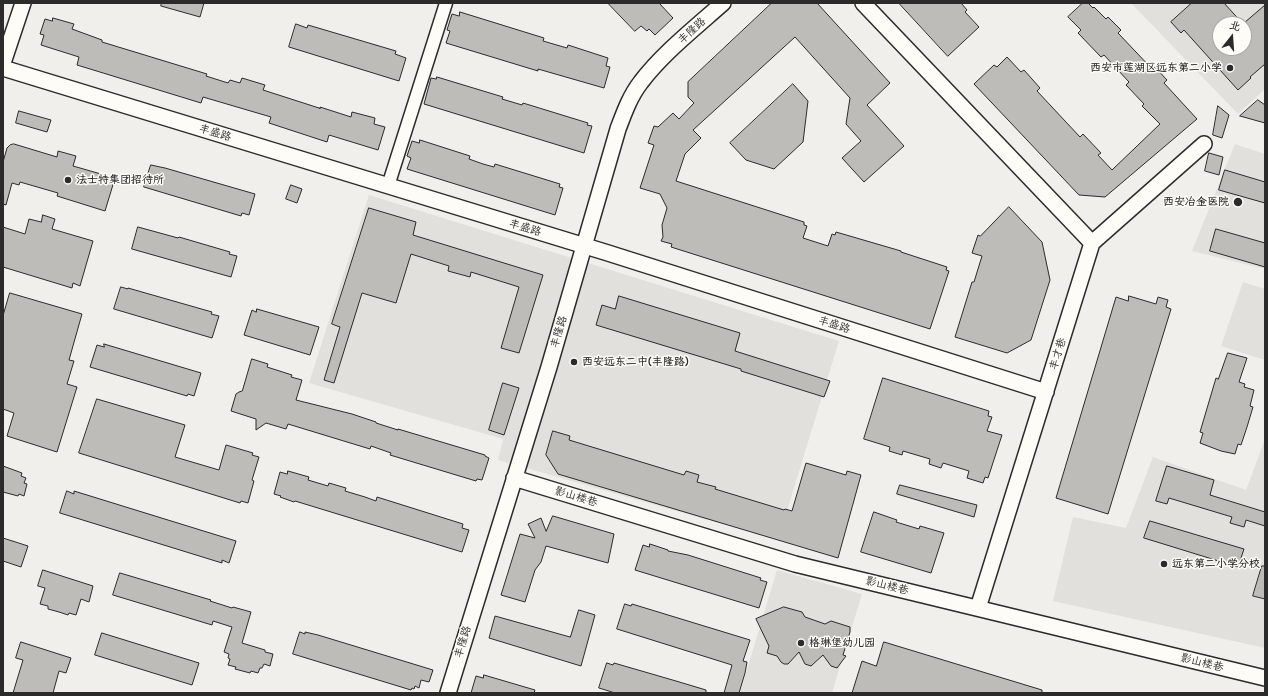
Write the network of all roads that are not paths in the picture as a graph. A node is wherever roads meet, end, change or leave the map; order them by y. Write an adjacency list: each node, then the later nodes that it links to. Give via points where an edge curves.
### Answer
1 (23, 3): 5 (street)
2 (446, 3): 8 (street)
3 (723, 3): 10 (street, 丰隆路, via 664,56 640,82 618,129)
4 (863, 3): 9 (street)
5 (3, 62)
6 (3, 68): 8 (street, 丰盛路)
7 (1204, 144): 9 (street)
8 (388, 186): 10 (street, 丰盛路)
9 (1092, 243): 11 (street, 丰才巷)
10 (584, 246): 11 (street, 丰盛路); 12 (street, 丰隆路)
11 (1046, 392): 13 (street, 丰才巷)
12 (514, 478): 13 (street, 影山楼巷, via 795,564); 15 (street, 丰隆路)
13 (978, 608): 14 (street, 影山楼巷)
14 (1265, 678)
15 (448, 693)

